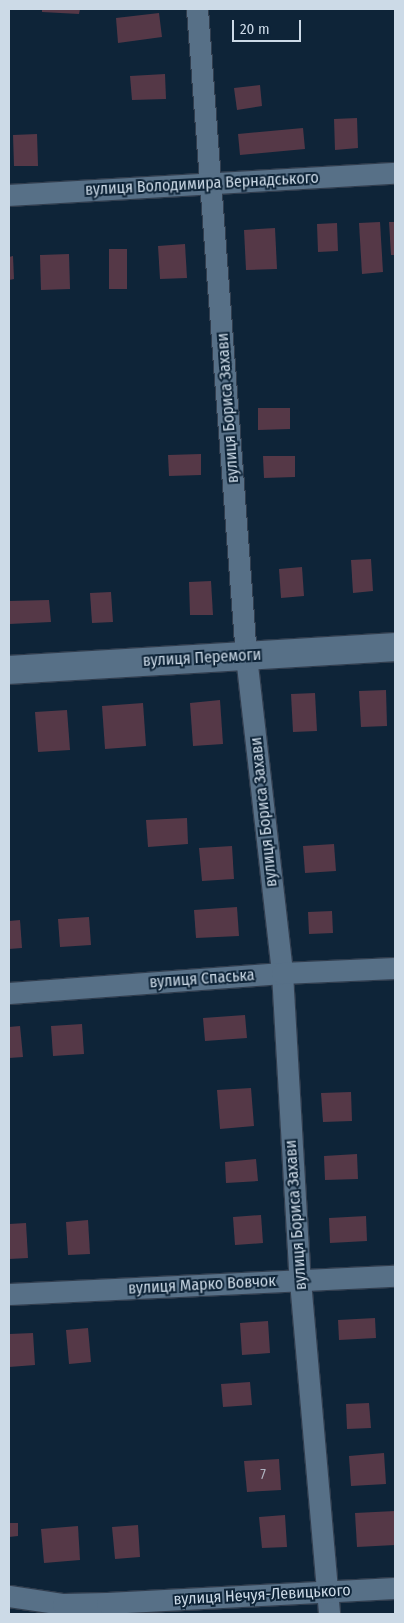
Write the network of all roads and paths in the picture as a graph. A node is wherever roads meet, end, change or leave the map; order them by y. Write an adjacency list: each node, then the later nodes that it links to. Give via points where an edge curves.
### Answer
1 (197, 9): 3 (street, вулиця Бориса Захави)
2 (395, 173): 3 (street, вулиця Володимира Вернадського)
3 (211, 184): 4 (street, вулиця Володимира Вернадського); 6 (street, вулиця Бориса Захави)
4 (9, 195)
5 (395, 647): 6 (main road, вулиця Перемоги)
6 (246, 656): 7 (main road, вулиця Перемоги); 9 (street, вулиця Бориса Захави)
7 (9, 670)
8 (395, 968): 9 (street, вулиця Спаська)
9 (282, 973): 10 (street, вулиця Спаська); 12 (street, вулиця Бориса Захави)
10 (9, 993)
11 (395, 1276): 12 (street, вулиця Марко Вовчок)
12 (300, 1281): 13 (street, вулиця Марко Вовчок); 15 (street, вулиця Бориса Захави)
13 (9, 1294)
14 (395, 1588): 15 (street, вулиця Нечуя-Левицького)
15 (328, 1591): 16 (street, вулиця Нечуя-Левицького, via 107,1604 63,1604); 17 (street, вулиця Бориса Захави)
16 (9, 1596)
17 (329, 1614)

